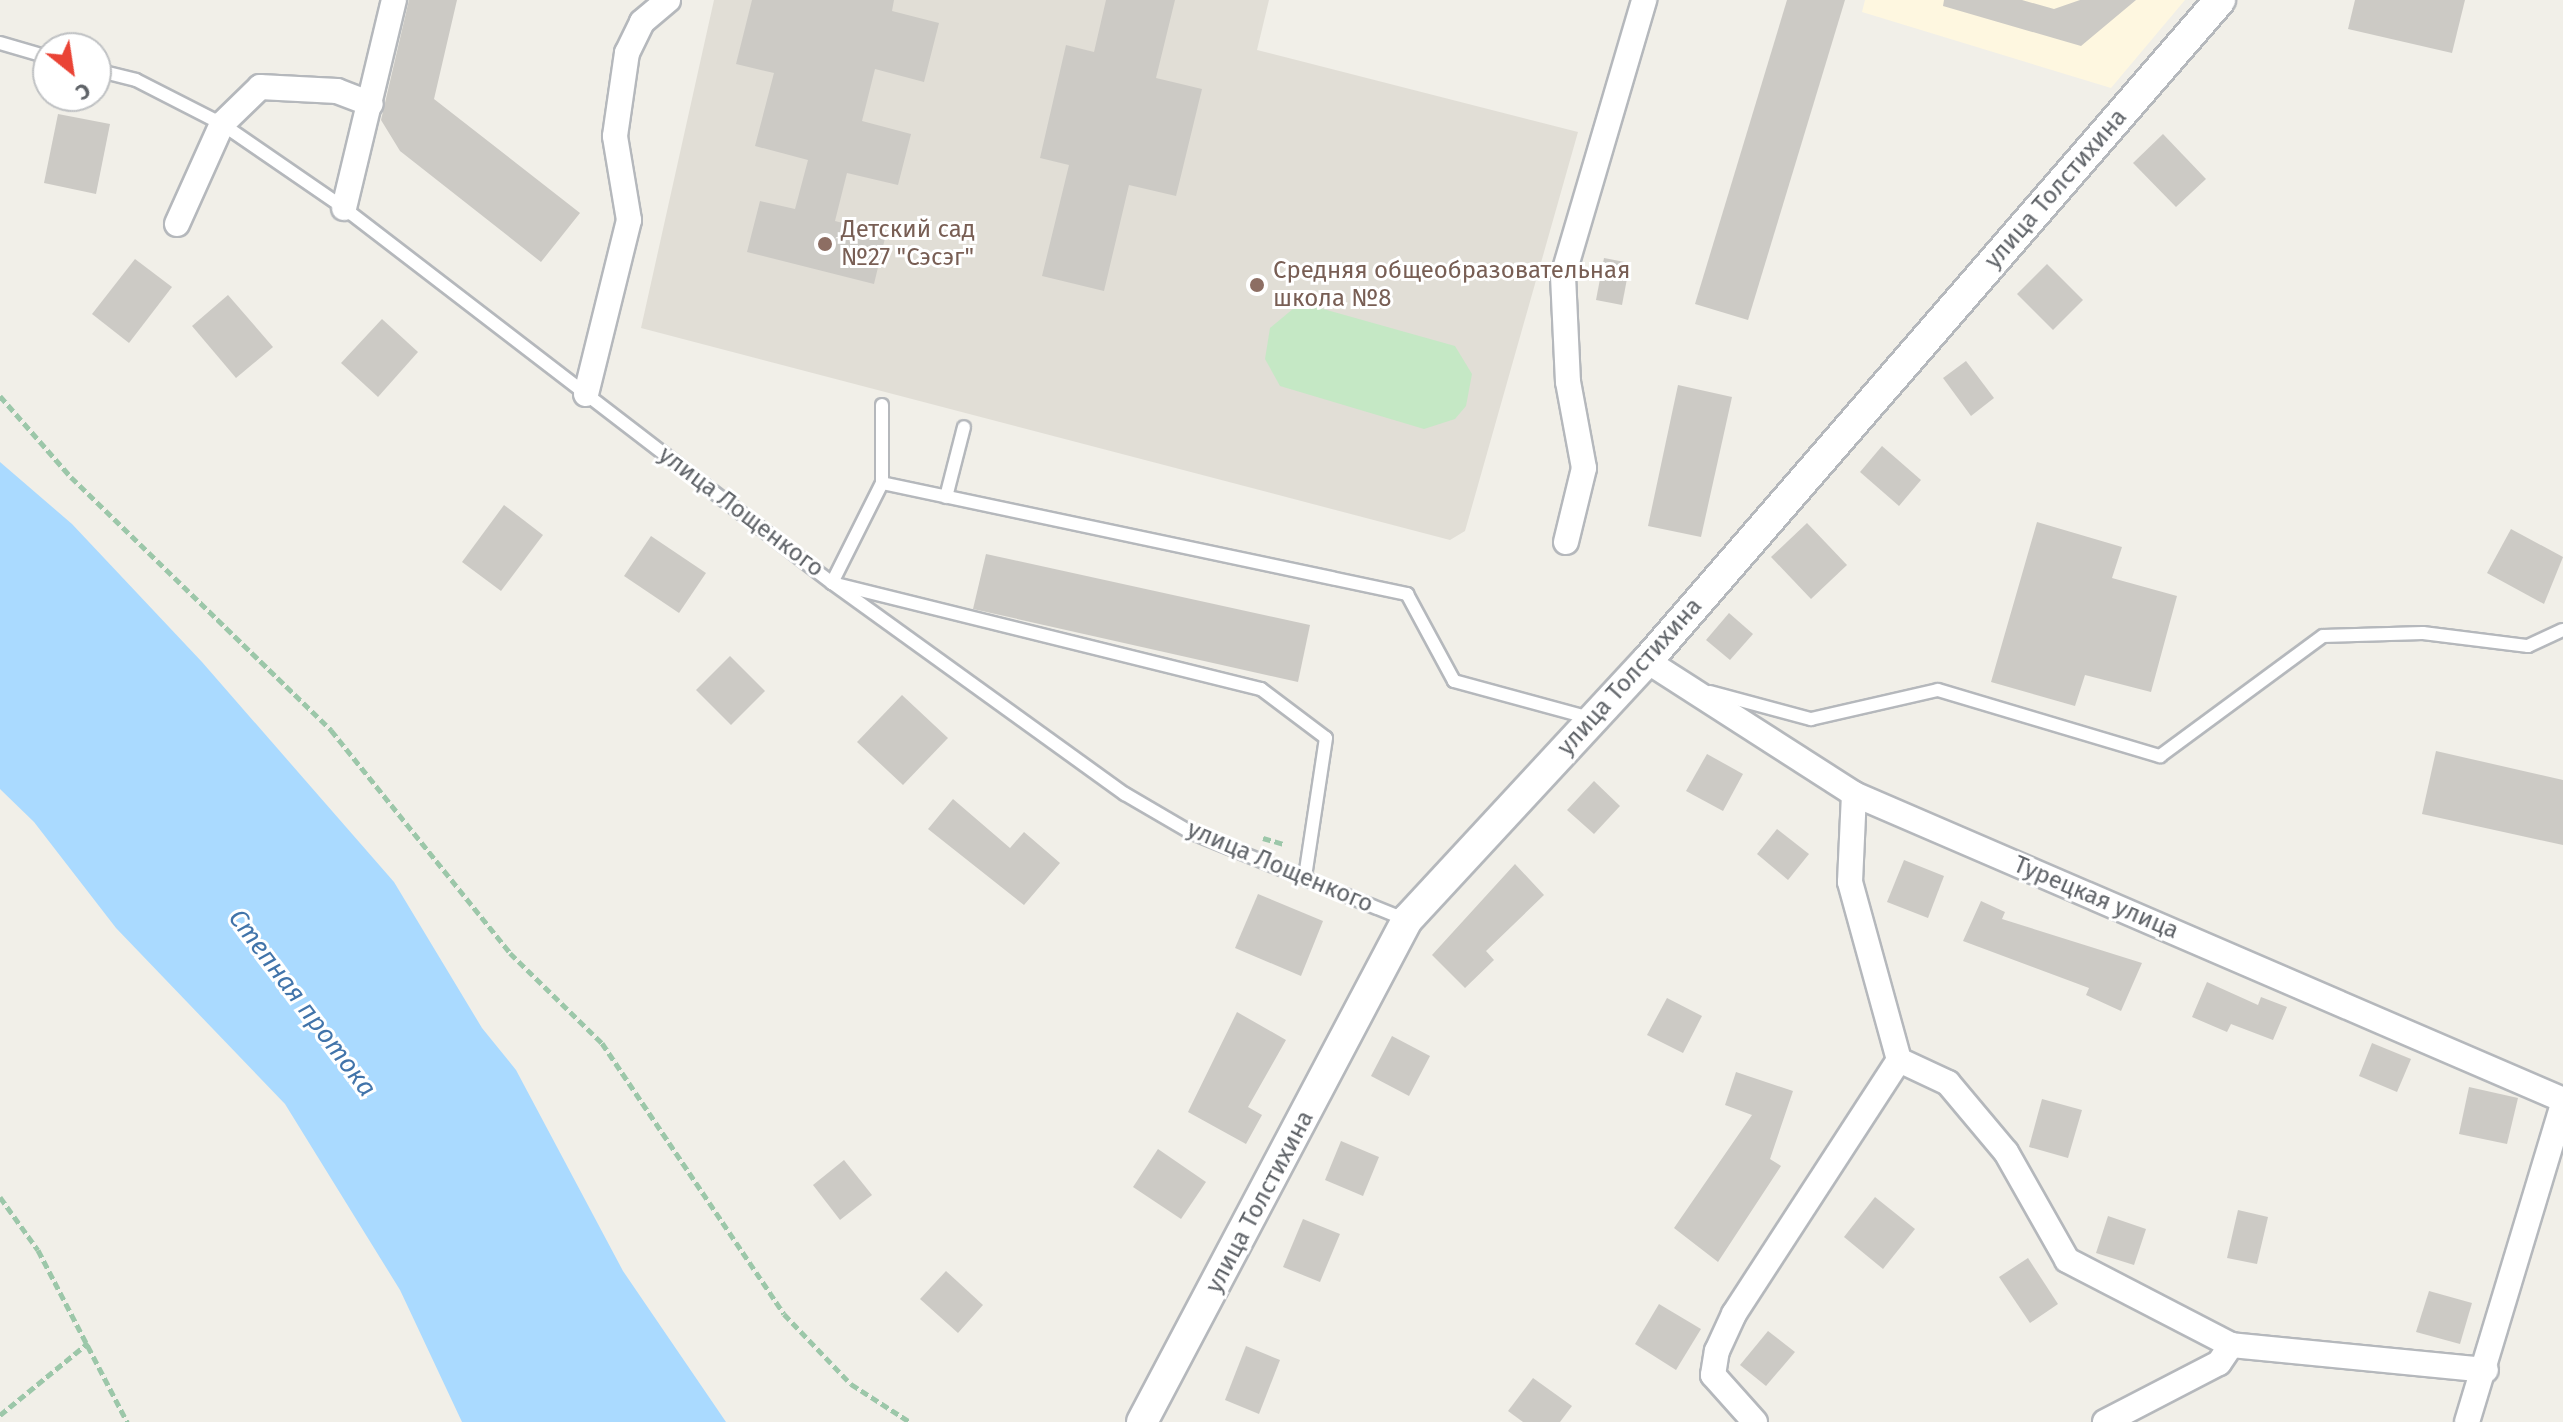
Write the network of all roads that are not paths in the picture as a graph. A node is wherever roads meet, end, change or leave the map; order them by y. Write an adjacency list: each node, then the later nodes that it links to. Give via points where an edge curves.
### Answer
1 (394, 0): 8 (street)
2 (668, 0): 12 (street, via 642,22 627,53 615,136 629,220)
3 (1644, 0): 17 (street, via 1563,276 1568,382 1584,468)
4 (2220, 0): 20 (street, улица Толстихина)
5 (0, 43): 6 (lane)
6 (32, 52)
7 (112, 74): 9 (lane, улица Лощенкого, via 136,80)
8 (371, 104): 9 (street, via 337,91 260,87); 10 (street)
9 (222, 124): 10 (lane, улица Лощенкого); 11 (street)
10 (344, 208): 12 (lane, улица Лощенкого)
11 (177, 224)
12 (586, 394): 18 (lane, улица Лощенкого)
13 (882, 405): 15 (lane)
14 (964, 427): 16 (lane)
15 (882, 483): 16 (lane); 18 (lane)
16 (946, 497): 22 (lane, via 1407,594 1454,681)
17 (1566, 542)
18 (832, 583): 24 (lane, улица Лощенкого, via 1125,794 1190,832); 24 (lane, via 1261,689 1326,738)
19 (2563, 630): 21 (lane, via 2528,646 2423,633 2323,636 2160,756 1938,690 1811,719)
20 (1647, 661): 21 (street, Турецкая улица); 22 (street, улица Толстихина)
21 (1686, 686): 23 (street, Турецкая улица)
22 (1593, 719): 25 (street, улица Толстихина)
23 (1854, 794): 26 (street, via 1850,882); 27 (street, Турецкая улица)
24 (1305, 877): 25 (lane, улица Лощенкого)
25 (1407, 920): 30 (street, улица Толстихина)
26 (1899, 1060): 28 (street, via 1948,1083 1997,1141 2043,1209 2067,1260); 31 (street, via 1734,1314 1717,1351 1713,1375)
27 (2563, 1102): 29 (street)
28 (2231, 1345): 29 (street); 32 (street, via 2219,1363)
29 (2486, 1370): 33 (street)
30 (1142, 1422)
31 (1755, 1422)
32 (2105, 1422)
33 (2467, 1422)

